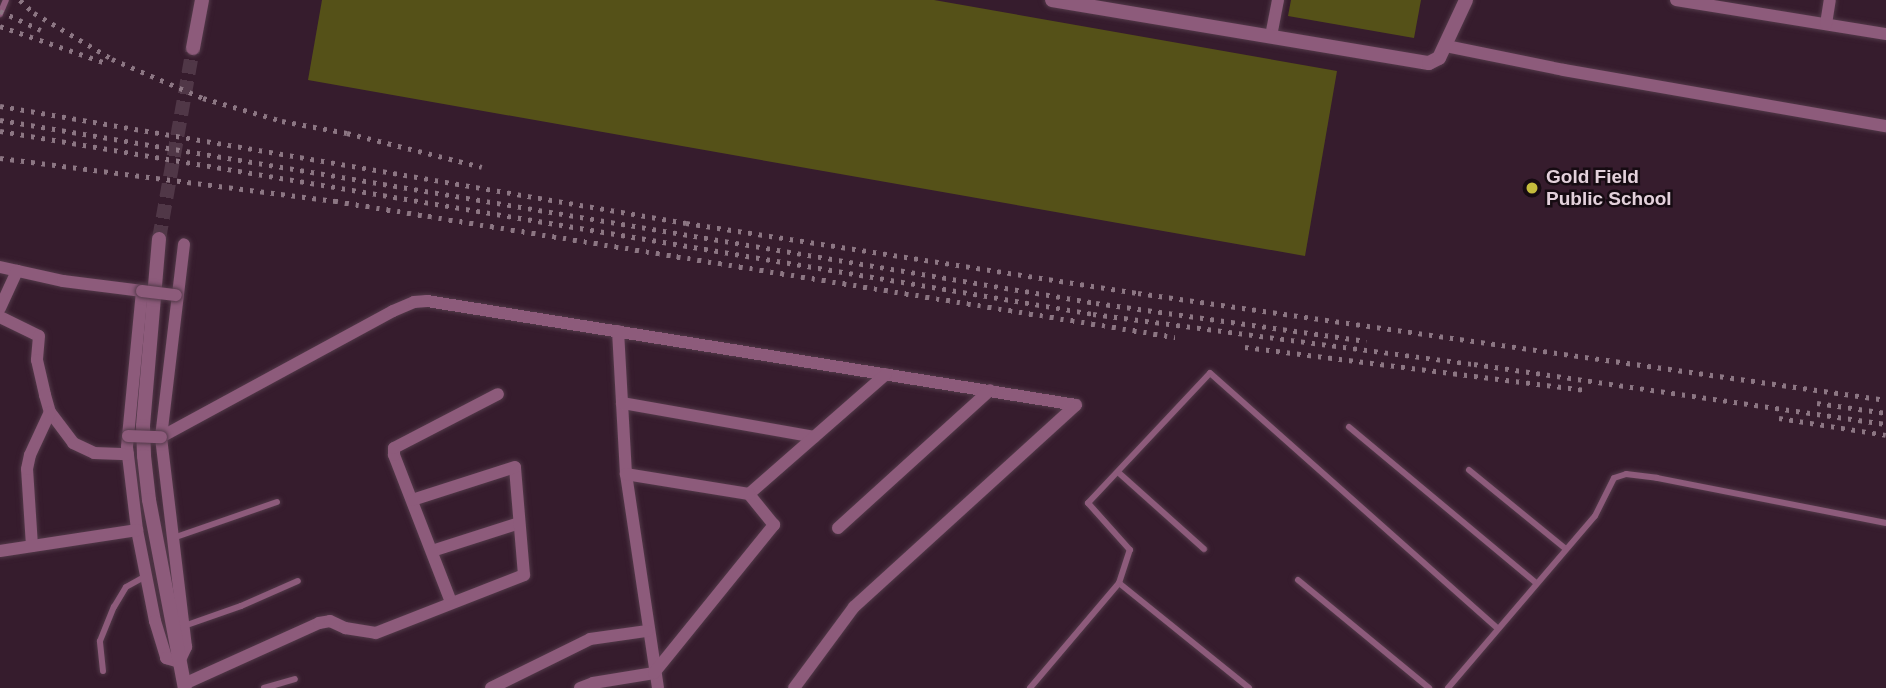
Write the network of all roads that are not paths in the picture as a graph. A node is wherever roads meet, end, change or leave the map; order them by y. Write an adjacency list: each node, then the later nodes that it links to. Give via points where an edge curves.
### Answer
1 (6, 0): 10 (lane)
2 (202, 0): 16 (street)
3 (1052, 0): 14 (street)
4 (1278, 0): 14 (street)
5 (1454, 0): 11 (street)
6 (1466, 0): 11 (street)
7 (1676, 0): 8 (street)
8 (1682, 0): 12 (street)
9 (1830, 0): 12 (street)
10 (0, 14)
11 (1458, 15): 15 (street)
12 (1826, 24): 13 (street)
13 (1886, 34)
14 (1271, 36): 15 (street, via 1429,63 1439,58)
15 (1446, 46): 17 (street)
16 (193, 48)
17 (1886, 126)
18 (159, 239): 62 (street, via 144,456)
19 (184, 244): 23 (street)
20 (0, 267): 21 (street)
21 (17, 271): 22 (street); 24 (street)
22 (142, 291): 23 (street, bridge); 33 (street)
23 (176, 295): 34 (street)
24 (0, 308)
25 (0, 317): 31 (street, via 39,336 38,372)
26 (618, 331): 27 (street); 30 (street); 34 (street, via 414,302)
27 (886, 374): 28 (street); 35 (street)
28 (990, 390): 45 (street); 71 (street, via 1076,405 854,607)
29 (498, 394): 41 (street, via 394,448)
30 (622, 403): 35 (street); 39 (street)
31 (50, 412): 36 (street, via 73,443 94,453); 48 (street, via 27,469)
32 (1349, 427): 57 (lane)
33 (128, 436): 34 (street, bridge); 36 (street)
34 (161, 437): 47 (street)
35 (814, 437): 40 (street)
36 (128, 454): 46 (street)
37 (1469, 470): 50 (lane)
38 (1119, 473): 49 (lane); 56 (lane, via 1088,503 1130,550); 60 (lane, via 1210,373)
39 (626, 474): 40 (street); 61 (street)
40 (749, 494): 64 (street, via 774,525)
41 (412, 500): 43 (street, via 515,467); 52 (street)
42 (277, 502): 47 (lane)
43 (519, 523): 52 (street); 58 (street, via 524,575)
44 (1886, 523): 50 (lane, via 1626,474 1614,478 1595,516)
45 (838, 528)
46 (137, 530): 48 (street); 53 (street)
47 (172, 538): 59 (street)
48 (32, 545): 51 (street)
49 (1203, 549)
50 (1566, 549): 57 (lane)
51 (0, 551)
52 (432, 551): 58 (street)
53 (146, 576): 62 (street, via 166,658); 63 (lane, via 127,587 114,607 100,641)
54 (298, 580): 59 (lane)
55 (1298, 580): 74 (lane)
56 (1119, 583): 72 (lane); 73 (lane)
57 (1536, 583): 60 (lane)
58 (450, 602): 66 (street, via 376,633 330,621 318,623)
59 (184, 626): 62 (street, via 186,647)
60 (1497, 628): 75 (lane)
61 (647, 631): 64 (street); 68 (street, via 590,639)
62 (179, 663): 66 (street)
63 (103, 671)
64 (654, 673): 69 (street); 70 (street)
65 (295, 679): 67 (lane)
66 (184, 686)
67 (264, 688)
68 (491, 688)
69 (580, 688)
70 (657, 688)
71 (794, 688)
72 (1030, 688)
73 (1249, 688)
74 (1429, 688)
75 (1448, 688)

